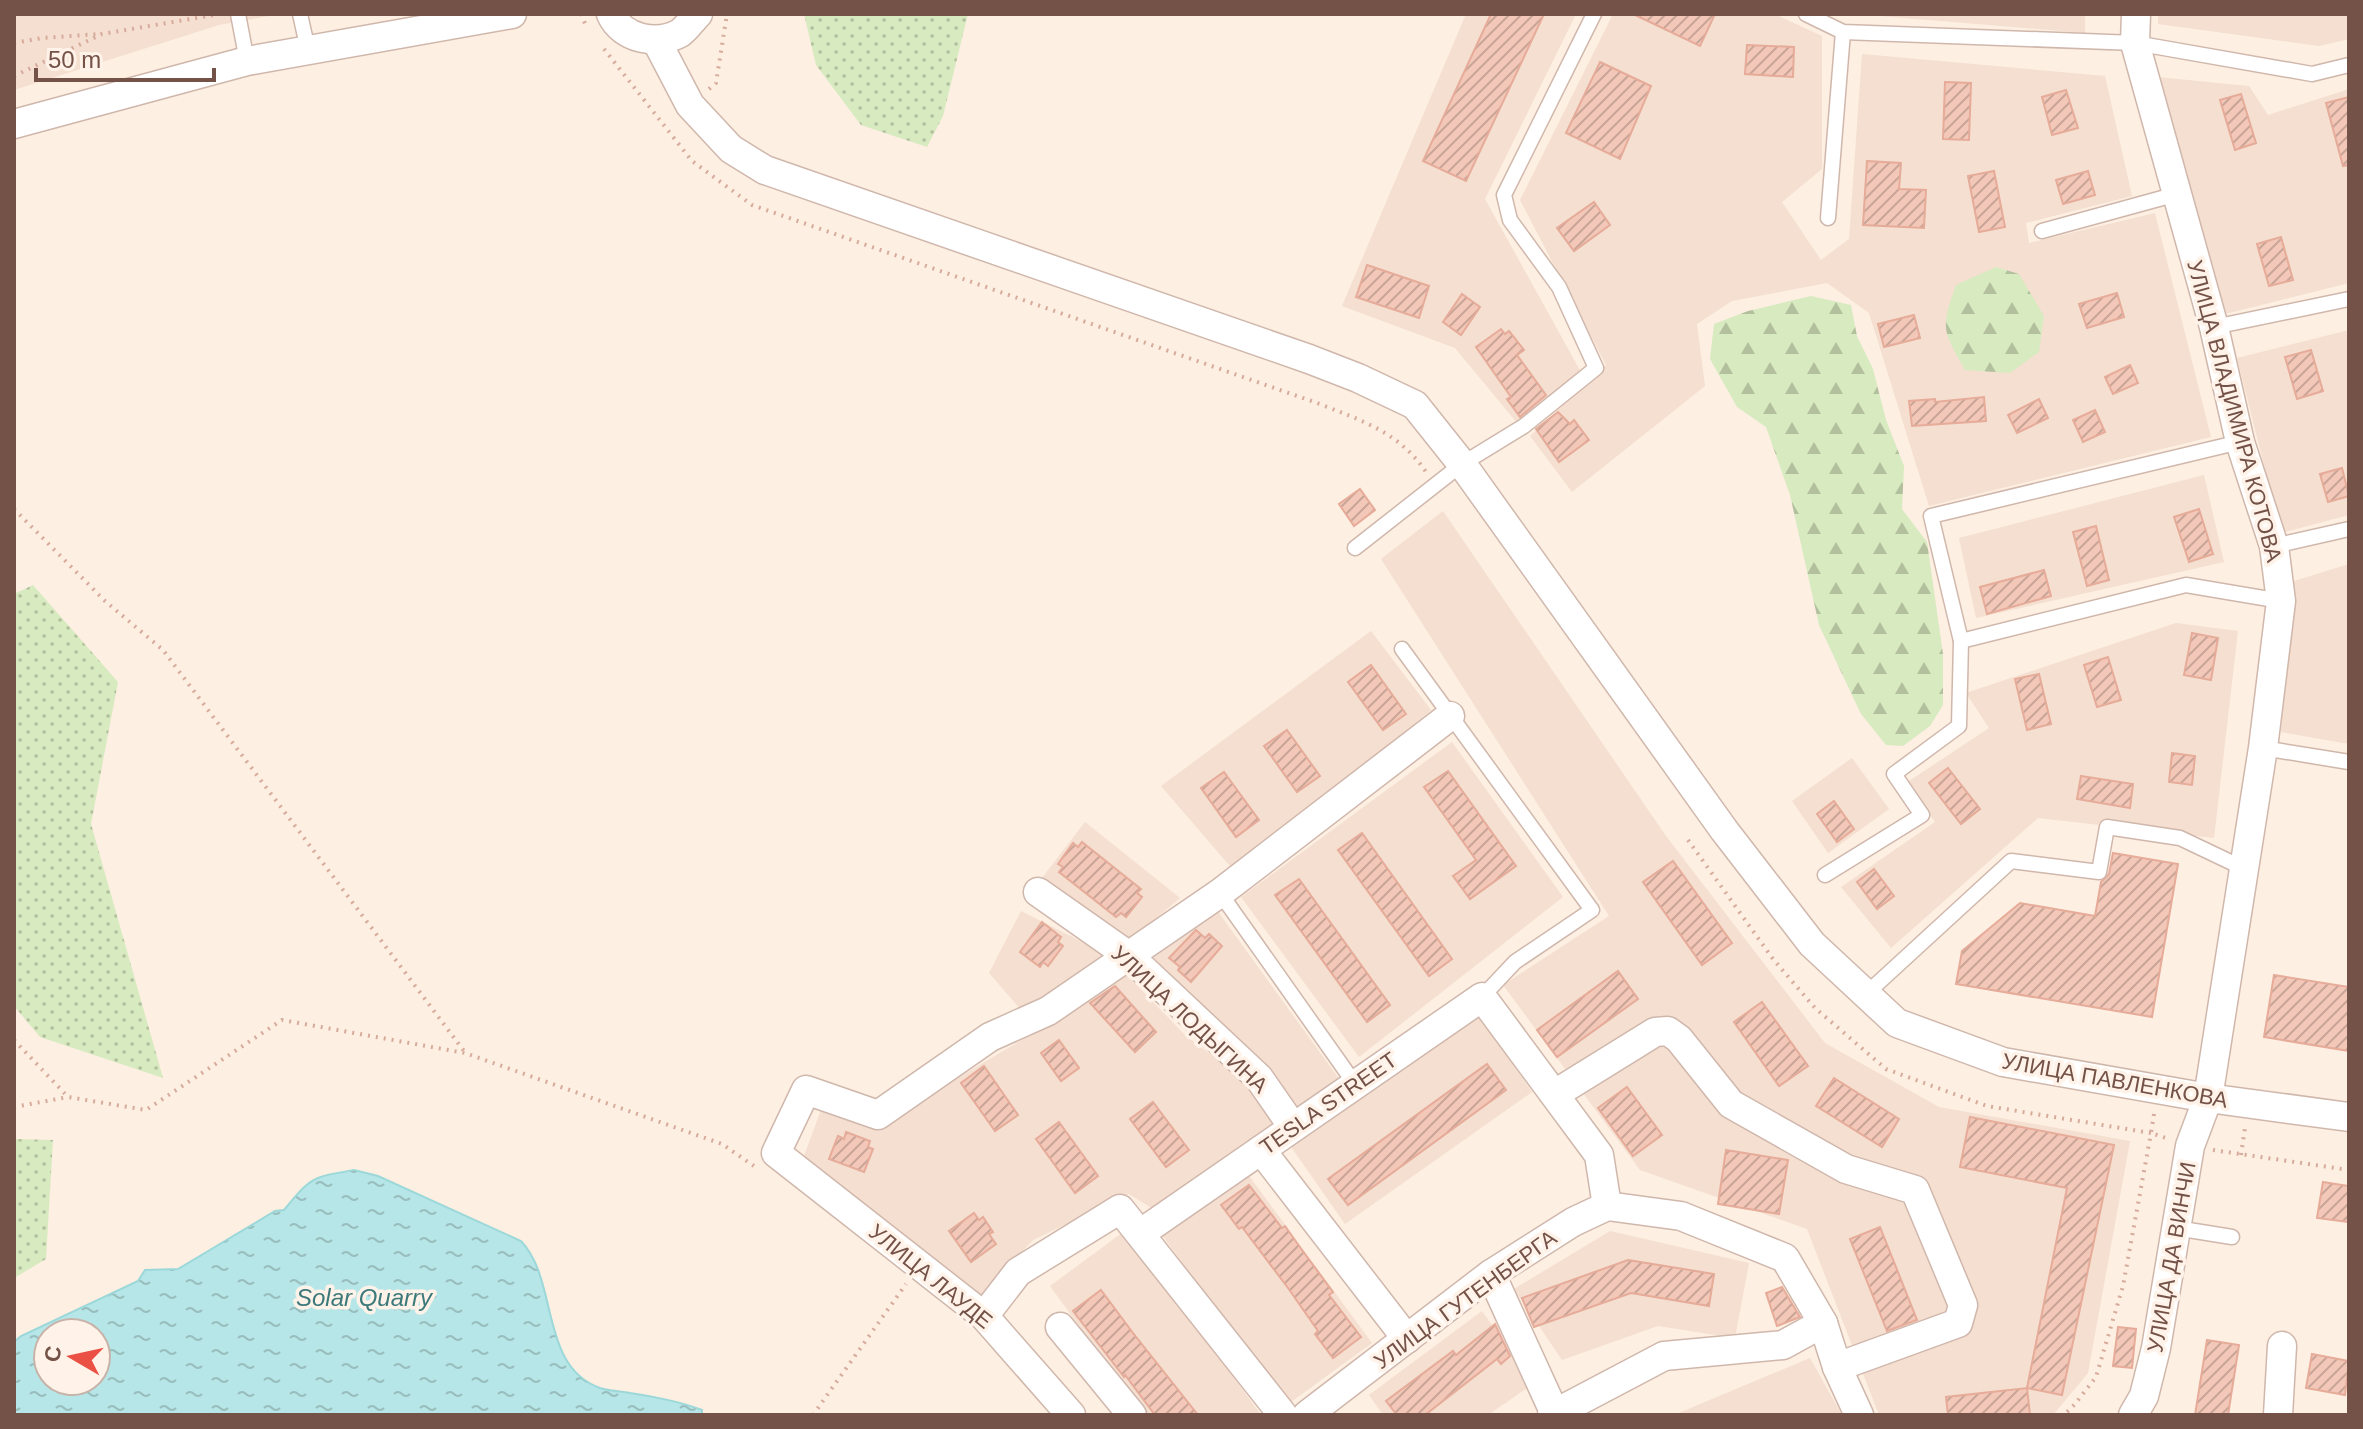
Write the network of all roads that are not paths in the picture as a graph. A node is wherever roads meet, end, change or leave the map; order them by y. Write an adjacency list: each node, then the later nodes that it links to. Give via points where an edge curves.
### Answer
1 (238, 14): 13 (lane)
2 (300, 14): 12 (lane)
3 (512, 14): 12 (street)
4 (611, 14): 10 (street, via 632,35)
5 (698, 14): 10 (street, via 681,33)
6 (1594, 14): 22 (lane, via 1504,195 1510,220 1559,287 1596,368 1524,426)
7 (1806, 14): 9 (lane)
8 (2136, 14): 11 (street, УЛИЦА ВЛАДИМИРА КОТОВА)
9 (1843, 32): 11 (lane); 17 (lane)
10 (656, 40): 22 (street, УЛИЦА ПАВЛЕНКОВА, via 690,105 731,149 765,170 1358,378 1415,405)
11 (2135, 43): 14 (lane, via 2312,74); 16 (street, УЛИЦА ВЛАДИМИРА КОТОВА)
12 (308, 50): 13 (street)
13 (247, 61): 15 (street)
14 (2349, 65)
15 (14, 124)
16 (2177, 194): 18 (lane); 20 (street, УЛИЦА ВЛАДИМИРА КОТОВА)
17 (1828, 218)
18 (2042, 231)
19 (2349, 299): 20 (lane)
20 (2214, 327): 21 (street, УЛИЦА ВЛАДИМИРА КОТОВА)
21 (2240, 442): 24 (street, УЛИЦА ВЛАДИМИРА КОТОВА); 27 (lane, via 1931,516)
22 (1462, 464): 25 (lane); 37 (street, УЛИЦА ПАВЛЕНКОВА, via 1724,830 1812,944)
23 (2349, 529): 24 (lane)
24 (2274, 546): 26 (street, УЛИЦА ВЛАДИМИРА КОТОВА)
25 (1355, 548)
26 (2281, 601): 27 (lane, via 2186,585); 30 (street, УЛИЦА ВЛАДИМИРА КОТОВА)
27 (1961, 641): 33 (lane, via 1959,726 1894,774 1922,815)
28 (1402, 649): 29 (lane)
29 (1450, 716): 35 (street); 38 (lane, via 1592,910 1515,962)
30 (2263, 748): 31 (lane); 32 (street, УЛИЦА ВЛАДИМИРА КОТОВА)
31 (2349, 762)
32 (2243, 868): 37 (lane, via 2180,838 2107,827 2099,872 2011,861); 41 (street, УЛИЦА ВЛАДИМИРА КОТОВА)
33 (1825, 875)
34 (1038, 892): 36 (street, УЛИЦА ЛОДЫГИНА)
35 (1220, 893): 36 (street); 39 (lane)
36 (1129, 956): 43 (street, УЛИЦА ЛОДЫГИНА, via 1259,1078); 50 (street, УЛИЦА ЛАУДЕ, via 1048,1011 990,1037 878,1115 806,1090 768,1162)
37 (1866, 994): 41 (street, УЛИЦА ПАВЛЕНКОВА, via 1897,1023 2003,1062)
38 (1482, 997): 39 (street, TESLA STREET); 40 (street)
39 (1355, 1084): 43 (street, TESLA STREET)
40 (1555, 1094): 45 (street, via 1599,1155); 55 (street, via 1655,1032 1668,1031 1731,1104 1846,1169 1915,1190 1963,1305 1958,1323)
41 (2208, 1098): 42 (street, УЛИЦА ПАВЛЕНКОВА); 46 (street, УЛИЦА ДА ВИНЧИ, via 2190,1146)
42 (2349, 1117)
43 (1293, 1127): 44 (street, TESLA STREET)
44 (1261, 1150): 47 (street, TESLA STREET); 53 (street)
45 (1607, 1206): 49 (street, УЛИЦА ГУТЕНБЕРГА); 51 (street, via 1681,1216 1785,1258)
46 (2176, 1228): 48 (lane); 63 (street, УЛИЦА ДА ВИНЧИ, via 2156,1348 2144,1396)
47 (1141, 1233): 50 (street, via 1120,1209 1018,1272); 60 (street)
48 (2232, 1237)
49 (1491, 1274): 53 (street, УЛИЦА ГУТЕНБЕРГА); 57 (street)
50 (984, 1316): 58 (street, УЛИЦА ЛАУДЕ)
51 (1823, 1323): 55 (street); 57 (street, via 1783,1345 1664,1356)
52 (1060, 1327): 59 (street)
53 (1407, 1339): 56 (street, УЛИЦА ГУТЕНБЕРГА)
54 (2282, 1346): 64 (street)
55 (1837, 1367): 62 (street)
56 (1343, 1404): 61 (street, УЛИЦА ГУТЕНБЕРГА)
57 (1554, 1414)
58 (1071, 1415)
59 (1132, 1415)
60 (1283, 1415)
61 (1307, 1415)
62 (1859, 1415)
63 (2133, 1415)
64 (2278, 1415)

